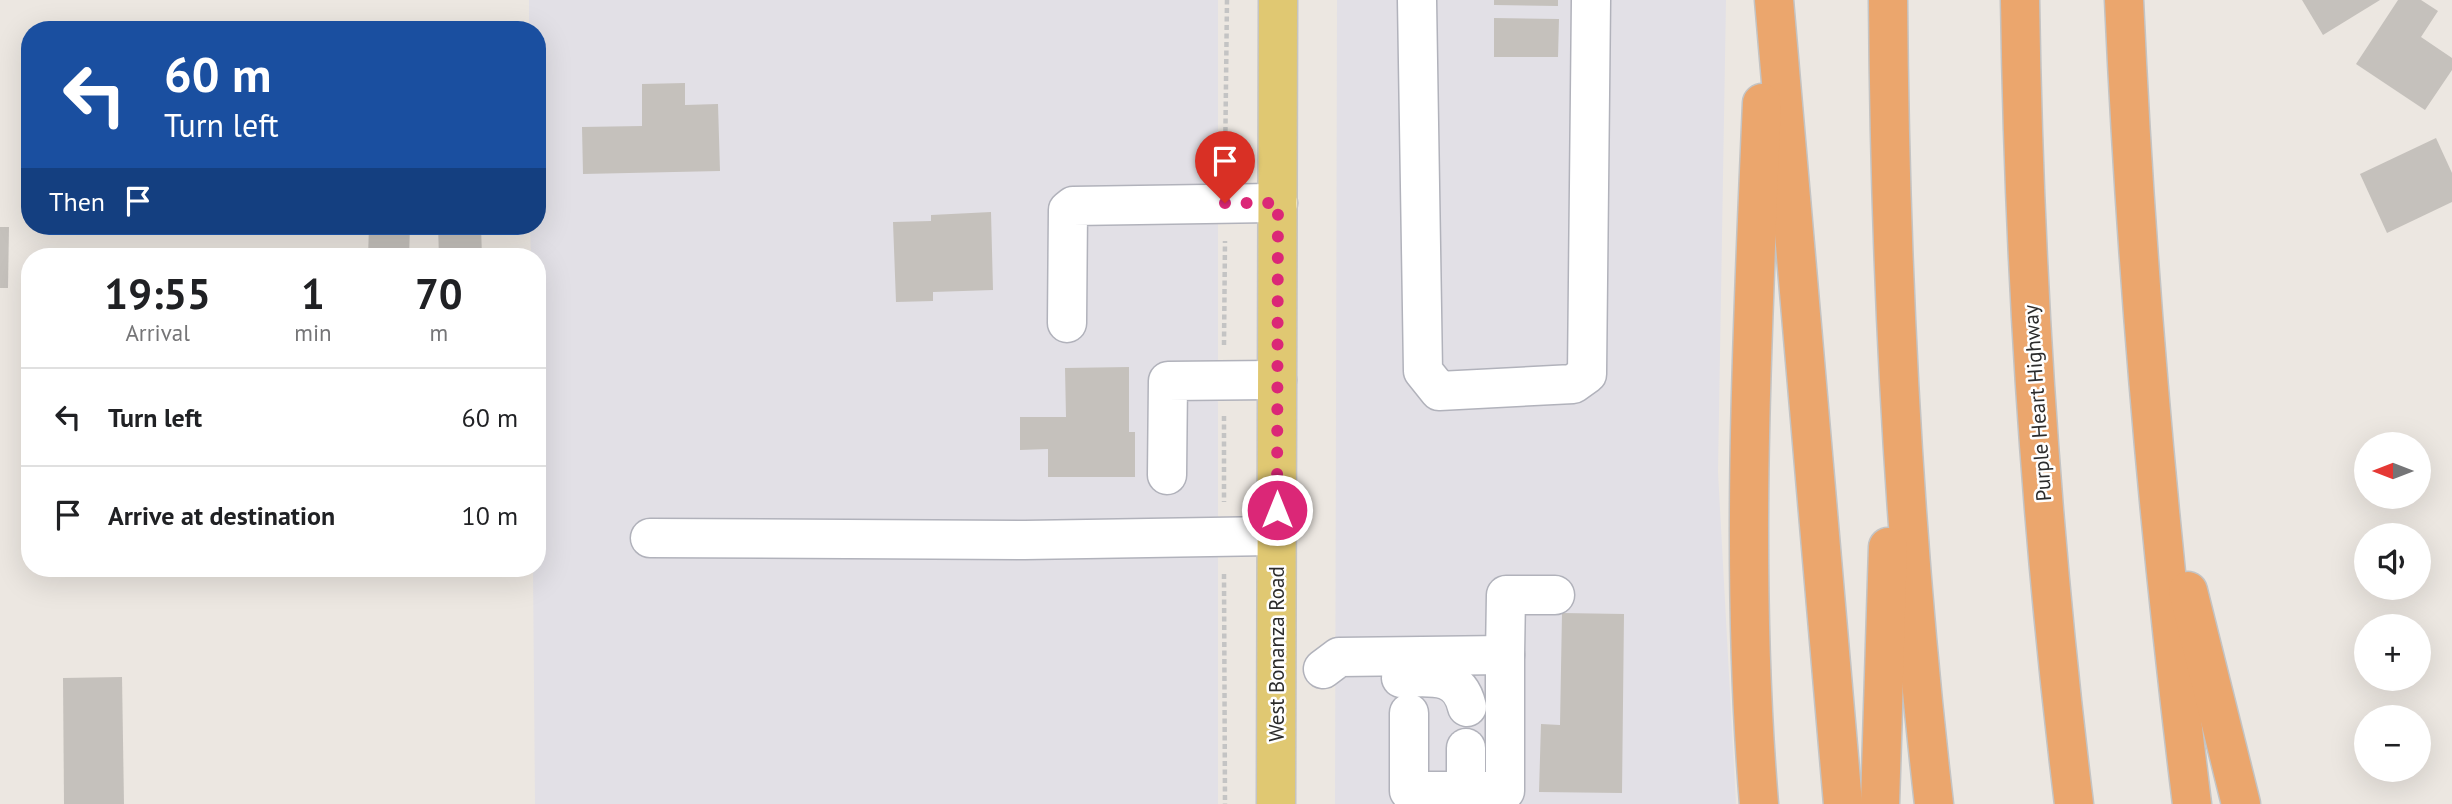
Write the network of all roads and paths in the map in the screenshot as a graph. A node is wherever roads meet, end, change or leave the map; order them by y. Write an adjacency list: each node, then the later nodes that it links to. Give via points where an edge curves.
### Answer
1 (1278, 0): 9 (main road, West Bonanza Road)
2 (1417, 0): 3 (lane, via 1423,371 1439,391 1573,384 1587,374)
3 (1591, 0)
4 (1767, 0): 28 (highway, via 1751,356 1752,718)
5 (1774, 0): 26 (highway)
6 (1888, 0): 10 (highway)
7 (2020, 0): 22 (highway, Purple Heart Highway, via 2031,334)
8 (2124, 0): 13 (highway)
9 (1278, 203): 11 (lane, via 1073,206 1068,210); 12 (main road, West Bonanza Road)
10 (1896, 307): 29 (highway); 30 (highway, via 1912,583)
11 (1067, 323)
12 (1277, 380): 14 (lane, via 1168,381); 15 (main road, West Bonanza Road)
13 (2151, 447): 33 (highway); 34 (highway)
14 (1167, 475)
15 (1276, 536): 16 (lane); 20 (main road, West Bonanza Road)
16 (650, 538)
17 (1555, 595): 18 (lane, via 1506,595)
18 (1505, 655): 19 (lane, via 1339,657); 25 (lane, via 1506,791)
19 (1323, 669): 20 (lane); 21 (lane, via 1342,680 1454,682)
20 (1276, 672): 27 (main road, West Bonanza Road)
21 (1467, 707)
22 (2062, 709): 31 (highway, Purple Heart Highway); 32 (highway)
23 (1409, 713): 25 (lane, via 1409,791)
24 (1466, 748): 25 (lane)
25 (1466, 791)
26 (1842, 798)
27 (1276, 804)
28 (1759, 804)
29 (1880, 804)
30 (1934, 804)
31 (2074, 804)
32 (2087, 804)
33 (2192, 804)
34 (2241, 804)

